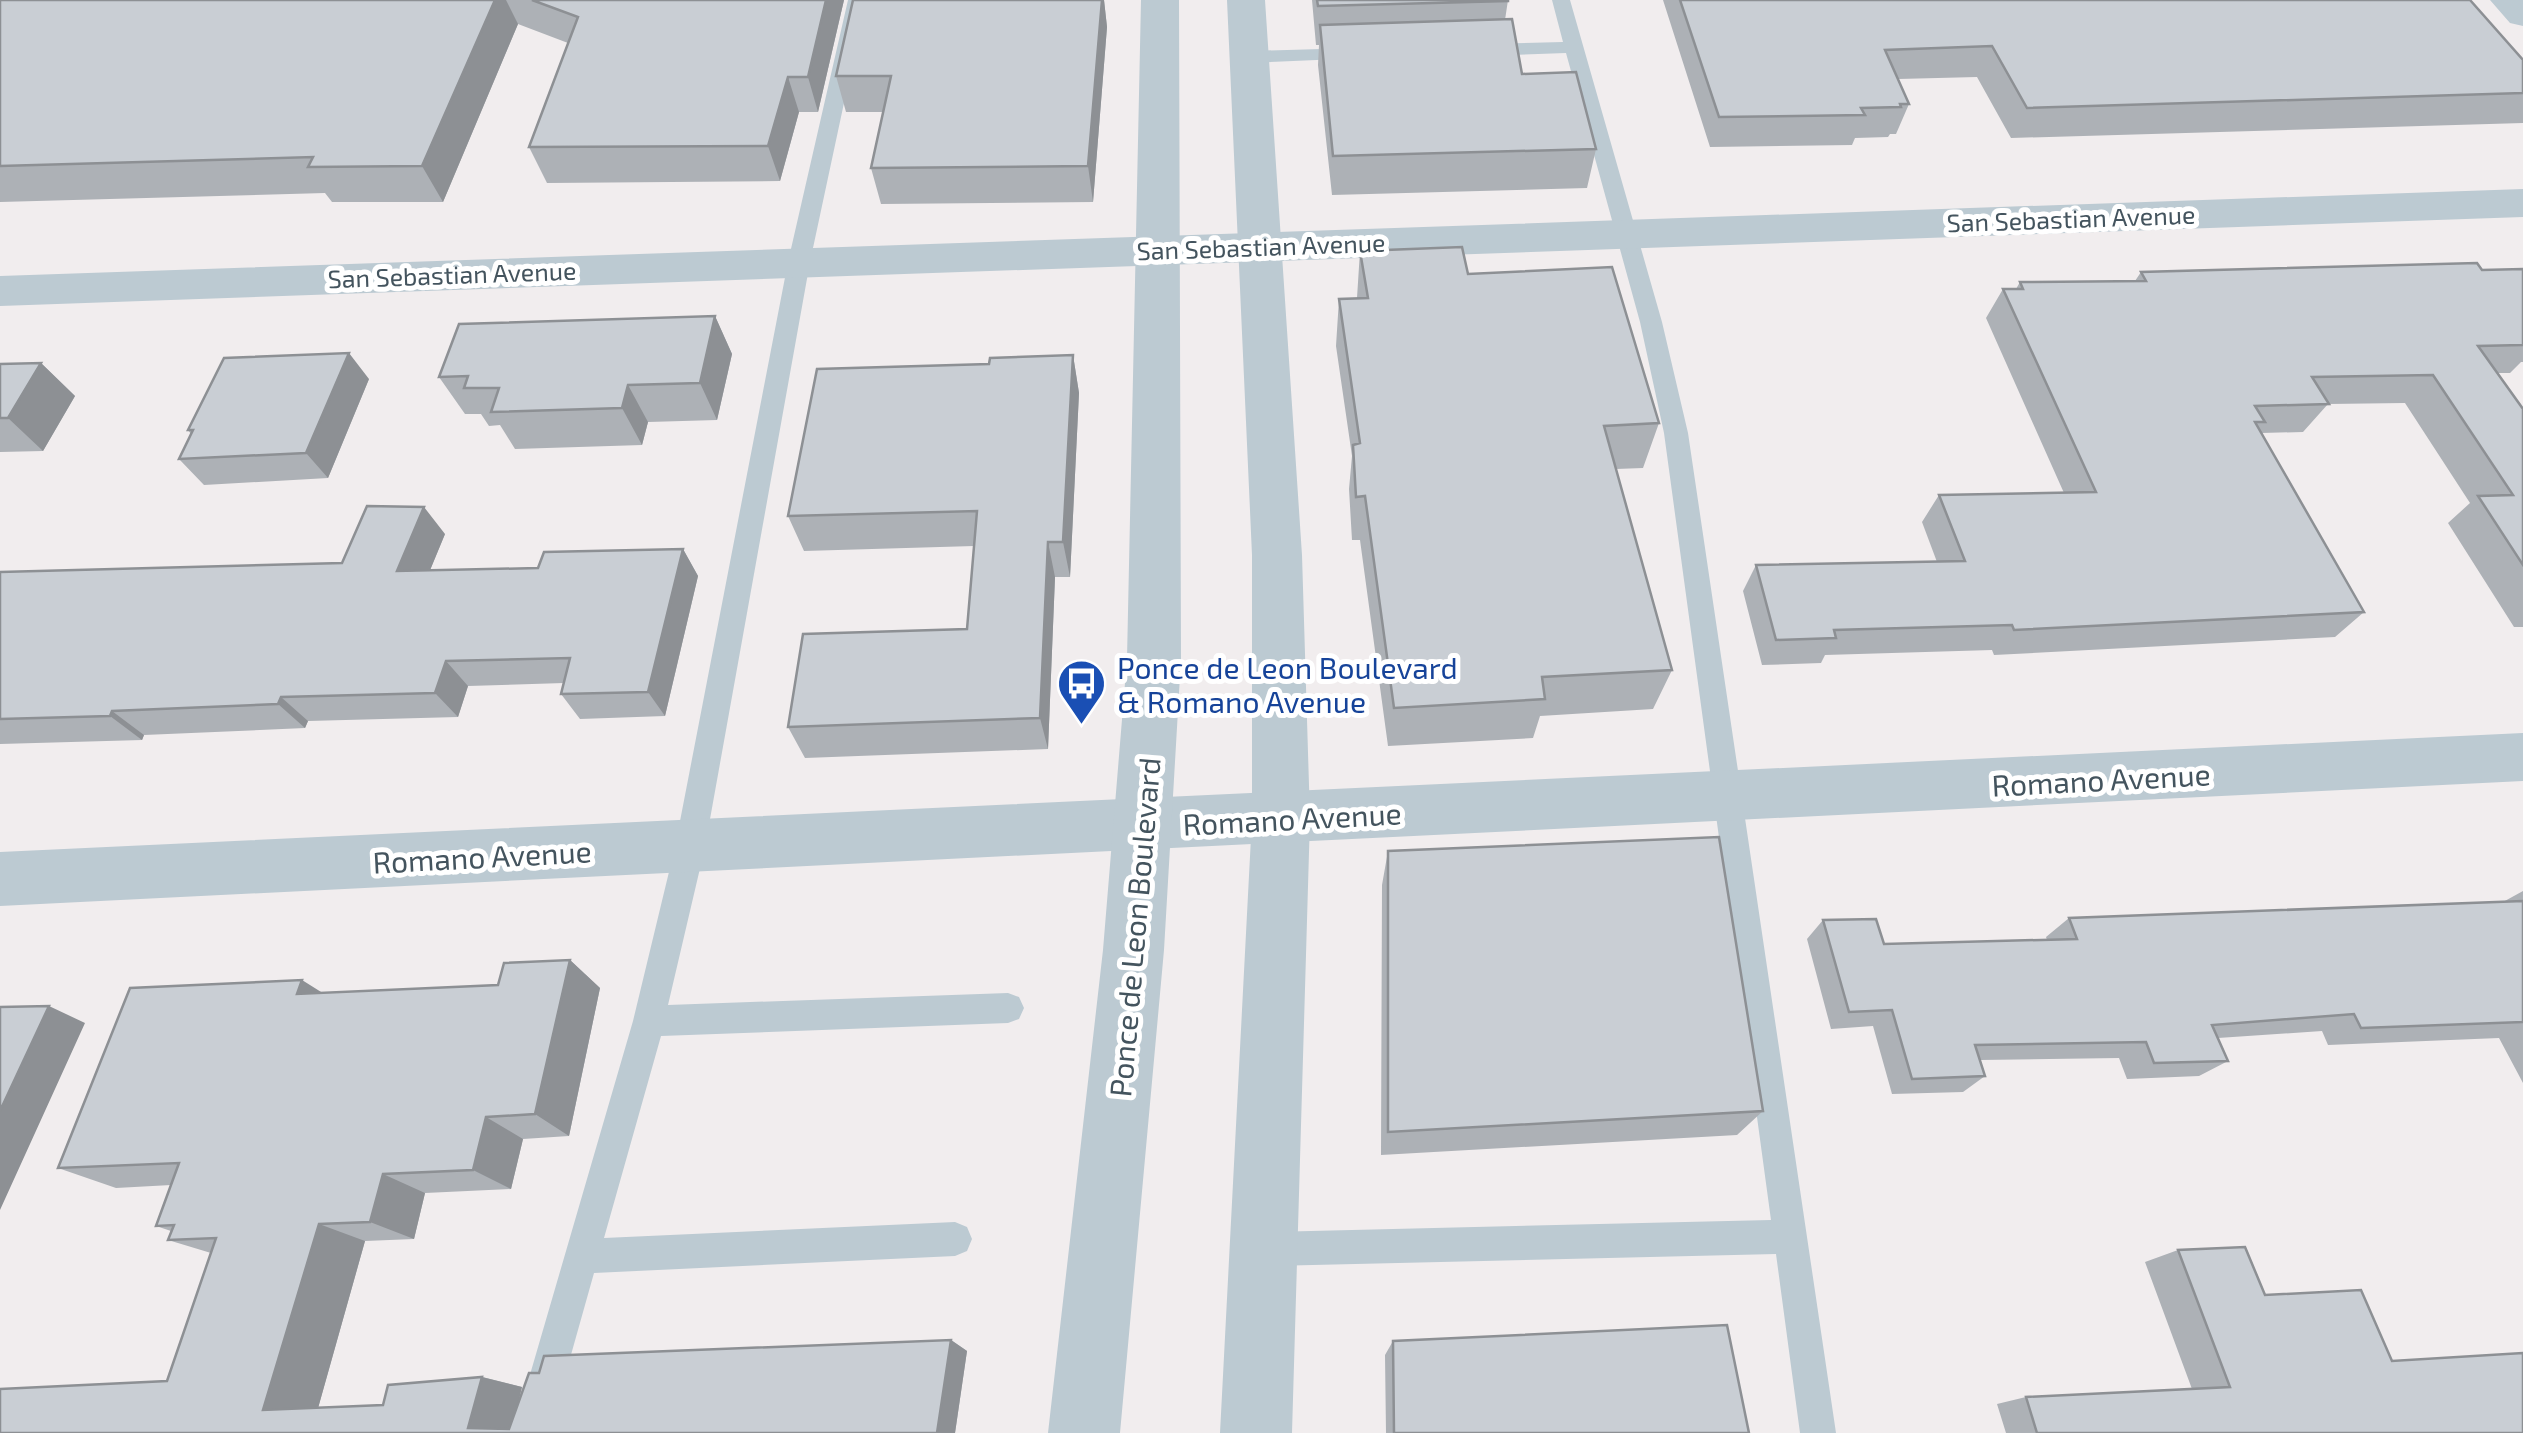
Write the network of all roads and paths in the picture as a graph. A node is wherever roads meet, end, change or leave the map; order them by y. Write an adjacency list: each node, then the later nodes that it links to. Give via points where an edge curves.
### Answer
1 (857, 0): 15 (lane)
2 (1160, 0): 14 (street, Ponce de Leon Boulevard)
3 (1246, 0): 10 (street)
4 (1561, 0): 7 (lane)
5 (2509, 0): 6 (street)
6 (2523, 15)
7 (1572, 47): 8 (lane); 12 (lane)
8 (1455, 51)
9 (1377, 54): 10 (lane)
10 (1249, 57): 13 (street)
11 (2523, 203): 12 (street, San Sebastian Avenue)
12 (1625, 234): 13 (street, San Sebastian Avenue); 18 (lane, via 1676,433)
13 (1260, 247): 14 (street, San Sebastian Avenue); 19 (street, via 1277,555)
14 (1159, 250): 15 (street, San Sebastian Avenue); 20 (street, Ponce de Leon Boulevard)
15 (799, 262): 16 (street, San Sebastian Avenue); 21 (lane)
16 (0, 291)
17 (2523, 757): 18 (street, Romano Avenue)
18 (1726, 798): 19 (street, Romano Avenue); 25 (lane)
19 (1281, 818): 20 (street, Romano Avenue); 27 (street)
20 (1145, 824): 21 (street, Romano Avenue); 30 (street, Ponce de Leon Boulevard)
21 (690, 846): 22 (street, Romano Avenue); 24 (lane)
22 (0, 879)
23 (1008, 1008): 24 (lane)
24 (649, 1021): 28 (lane)
25 (1788, 1238): 27 (lane); 32 (lane)
26 (955, 1239): 28 (lane)
27 (1266, 1249): 31 (street)
28 (582, 1256): 29 (lane)
29 (531, 1433)
30 (1084, 1433)
31 (1256, 1433)
32 (1818, 1433)

